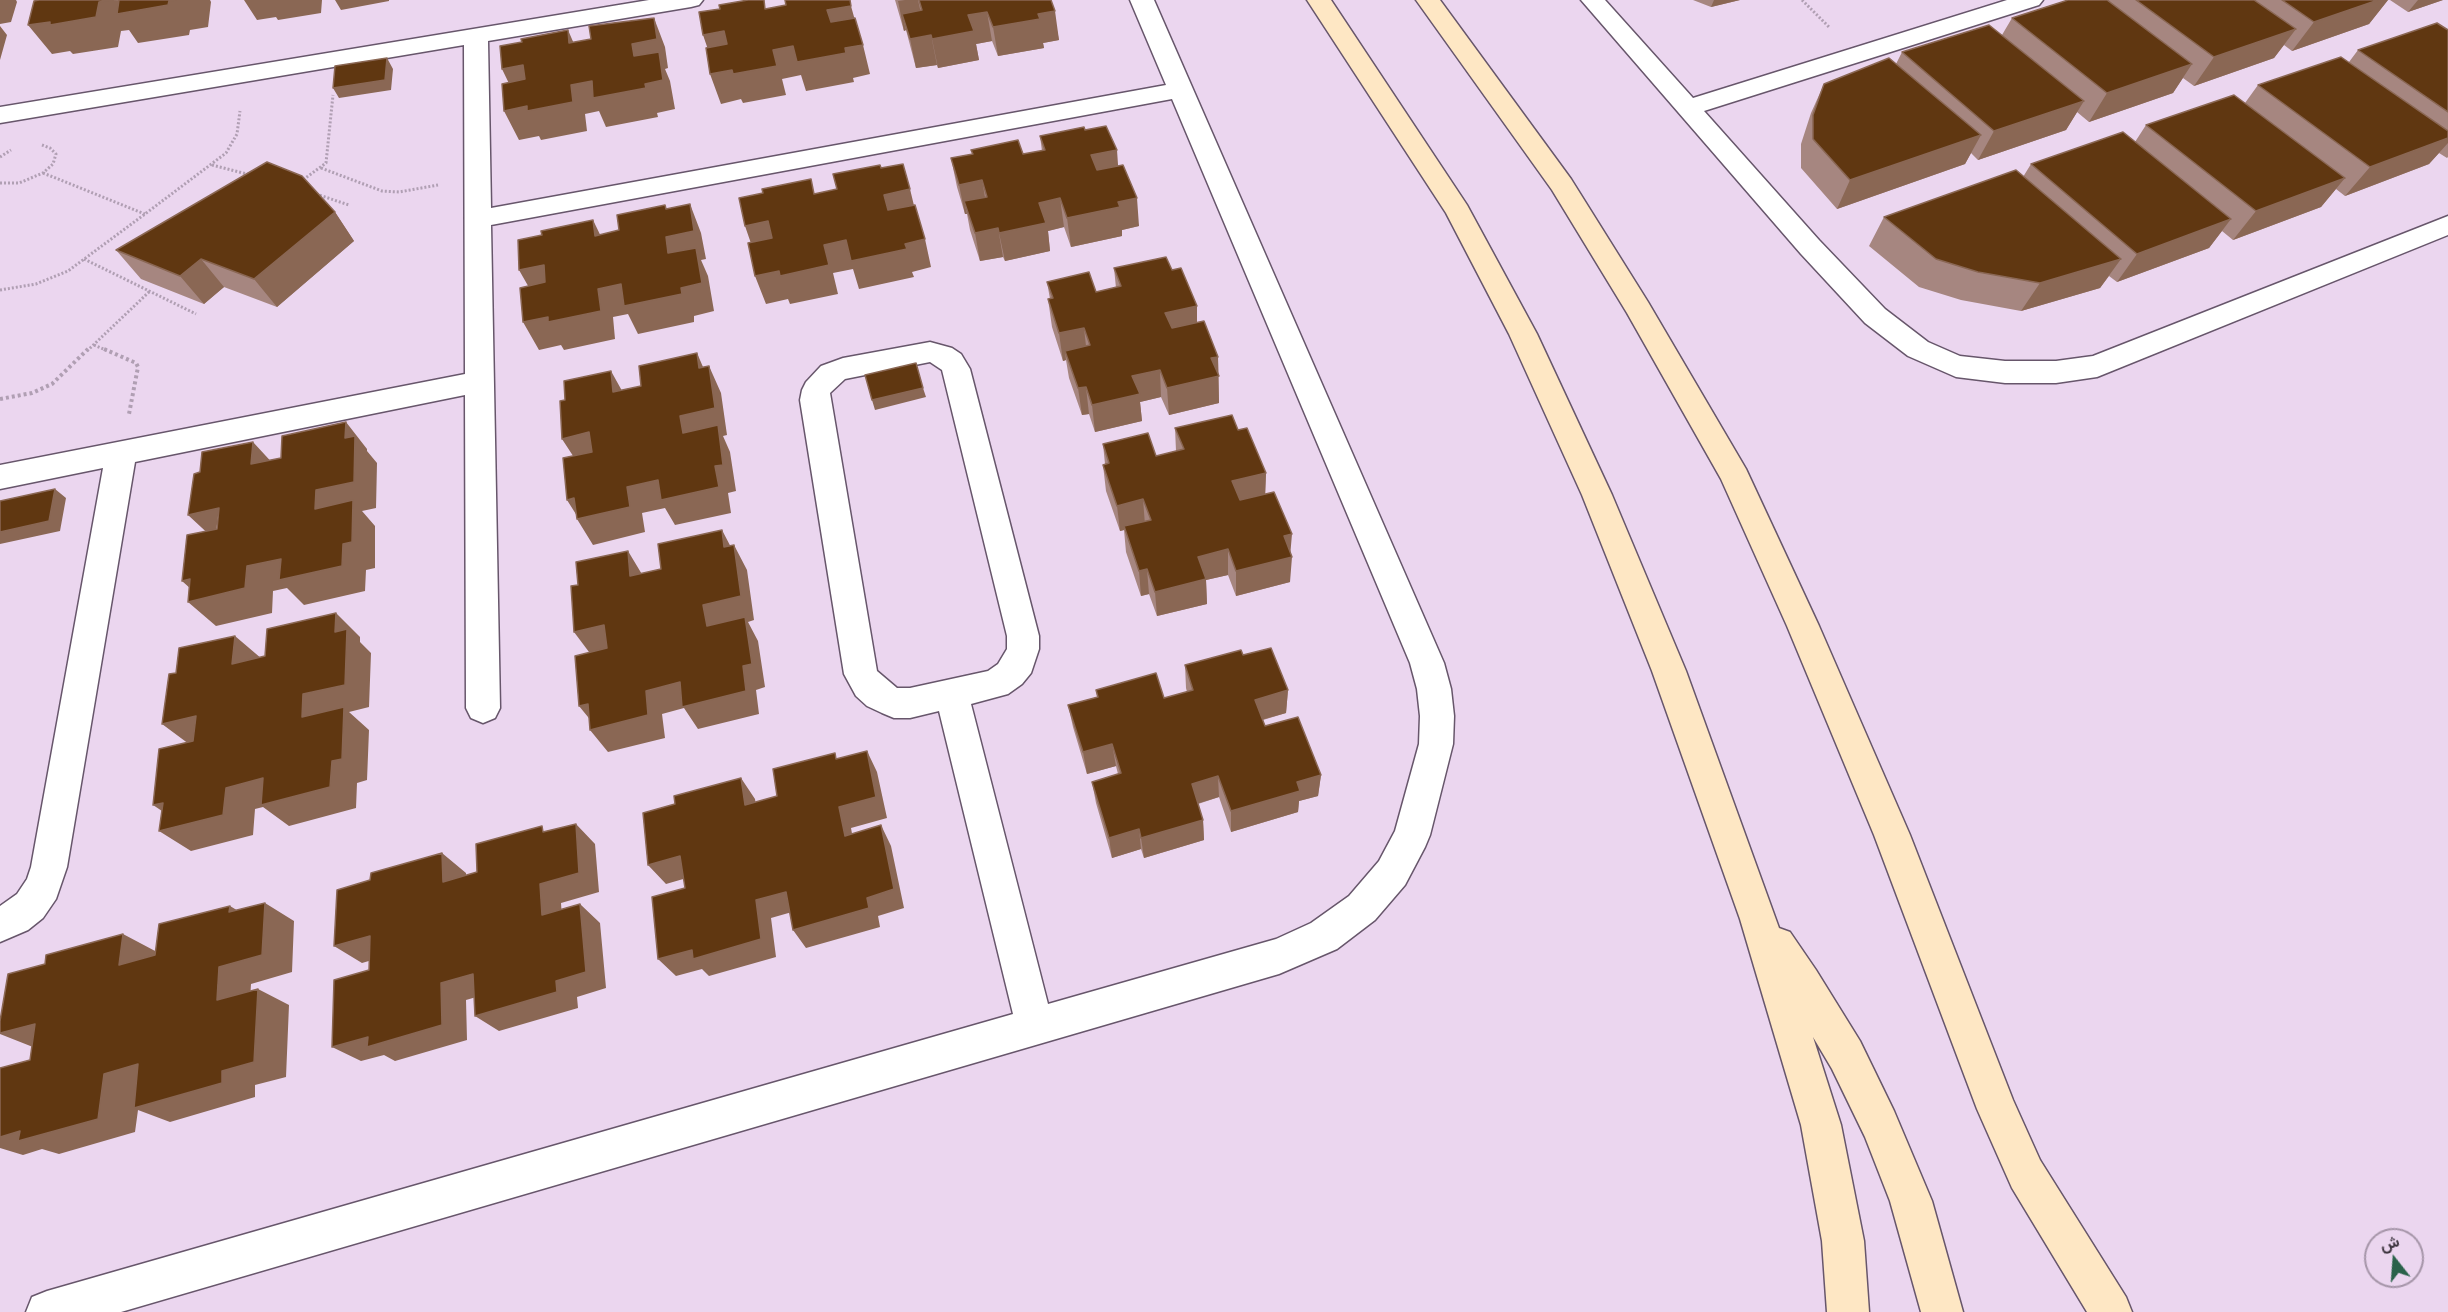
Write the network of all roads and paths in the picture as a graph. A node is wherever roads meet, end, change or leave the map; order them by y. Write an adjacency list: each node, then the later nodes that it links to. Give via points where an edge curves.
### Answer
1 (691, 0): 7 (street)
2 (1142, 0): 10 (street)
3 (1319, 0): 39 (main road, via 1458,211 1523,334 1597,495 1669,671)
4 (1428, 0): 45 (main road, via 1562,185 1735,477 1892,835 1997,1109 2026,1174)
5 (1593, 0): 11 (street)
6 (2031, 0): 11 (street)
7 (476, 36): 8 (street); 20 (street)
8 (336, 59): 9 (street); 17 (path, via 326,163)
9 (246, 74): 12 (street); 16 (path, via 237,134 226,153)
10 (1181, 90): 26 (street); 41 (street, via 1427,663 1434,689 1436,744 1412,835 1392,873 1362,908 1323,936 1279,956)
11 (1688, 108): 27 (street, via 1875,316 1918,349 1956,366 2015,372 2097,366)
12 (0, 115)
13 (39, 145): 18 (path, via 56,154 53,164)
14 (17, 148): 15 (path)
15 (0, 157)
16 (211, 164): 19 (path); 25 (path)
17 (321, 168): 20 (path, via 382,191 399,192); 22 (path)
18 (43, 173): 21 (path, via 19,183); 25 (path)
19 (253, 175)
20 (477, 178): 26 (street)
21 (0, 183)
22 (295, 186)
23 (306, 190): 24 (path)
24 (349, 205)
25 (145, 214): 28 (path)
26 (477, 219): 33 (street)
27 (2448, 225)
28 (84, 259): 29 (path, via 53,279); 30 (path)
29 (0, 290)
30 (150, 291): 31 (path); 32 (path)
31 (196, 314)
32 (94, 345): 34 (path, via 42,389); 35 (path, via 132,360 138,367)
33 (478, 382): 35 (street); 38 (street)
34 (0, 399)
35 (121, 453): 36 (street); 40 (street, via 49,867 43,887 30,906)
36 (0, 477)
37 (952, 694): 37 (street, via 894,703 873,691 861,674 815,400 816,390 831,373 930,352 942,355 956,369 1023,636 1023,649 1010,675 996,684); 41 (street)
38 (483, 708)
39 (1758, 919): 43 (main road, via 1821,1125 1843,1241); 44 (main road, via 1846,1054 1880,1125 1911,1201)
40 (0, 924)
41 (1035, 1027): 42 (street)
42 (47, 1312)
43 (1848, 1312)
44 (1942, 1312)
45 (2110, 1312)

